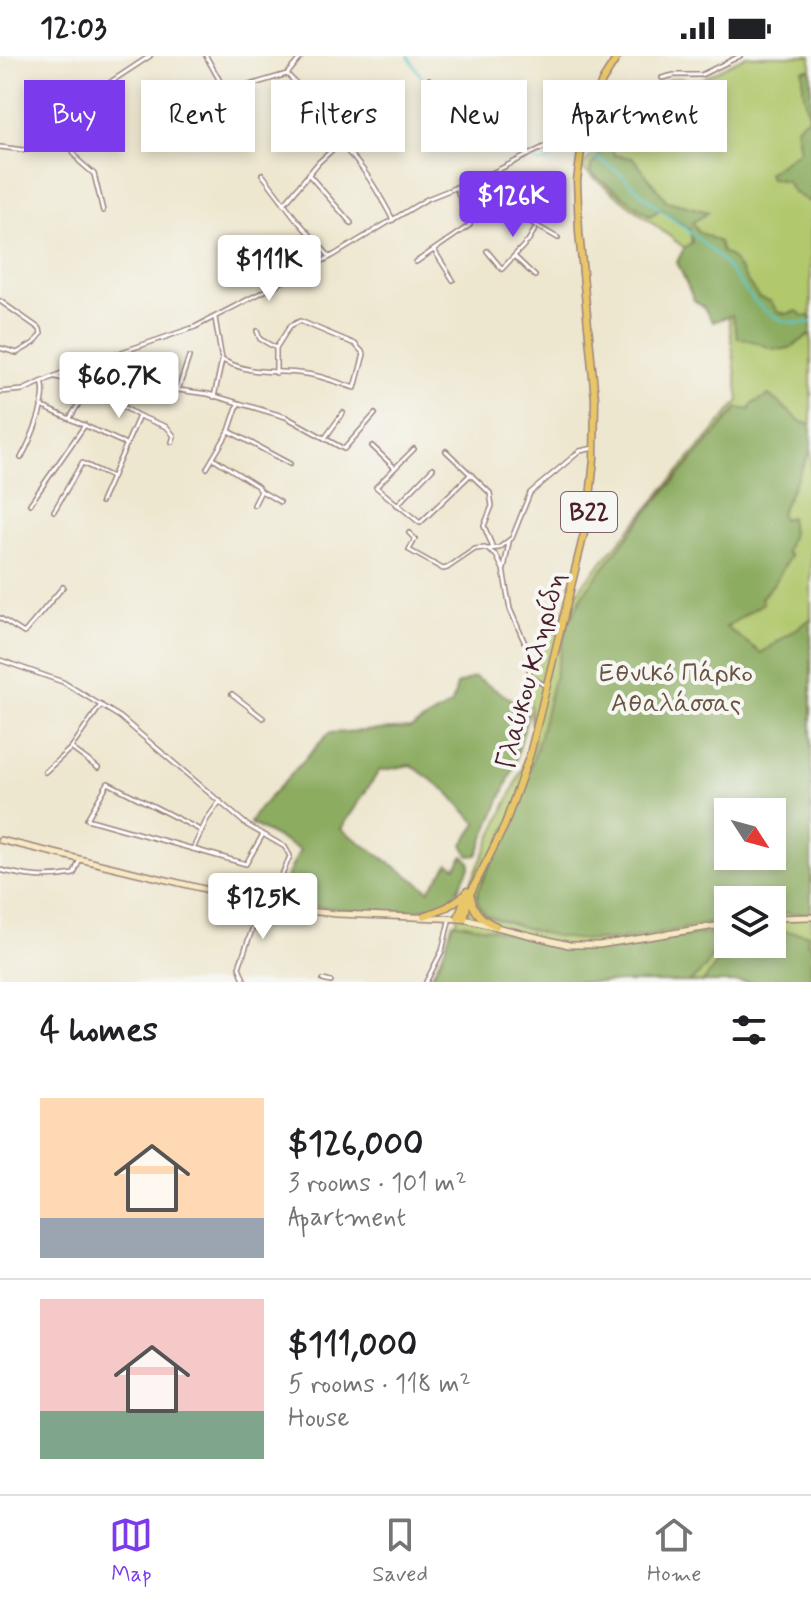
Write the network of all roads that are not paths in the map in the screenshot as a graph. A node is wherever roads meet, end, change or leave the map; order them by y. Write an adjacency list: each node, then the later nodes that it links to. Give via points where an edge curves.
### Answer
1 (150, 56): 9 (street)
2 (206, 56): 10 (street)
3 (302, 56): 6 (street)
4 (618, 56): 12 (main road, Γλαύκου Κληρίδη / B22)
5 (740, 56): 7 (street, via 701,75)
6 (287, 74): 11 (street); 13 (street)
7 (662, 78)
8 (429, 79): 21 (street, via 433,103 447,113 494,123)
9 (114, 80)
10 (219, 80)
11 (293, 80)
12 (607, 80)
13 (255, 83)
14 (0, 147): 16 (street)
15 (543, 148): 21 (street)
16 (24, 150)
17 (73, 152): 28 (street, via 94,174)
18 (331, 152): 24 (street)
19 (583, 152): 69 (main road, Γλαύκου Κληρίδη / B22, via 578,199)
20 (349, 153): 30 (street, via 372,180)
21 (528, 155): 22 (street)
22 (492, 173): 25 (street); 26 (street)
23 (262, 174): 27 (street)
24 (309, 175): 27 (street); 31 (street)
25 (456, 187): 30 (street); 34 (street, via 470,225)
26 (509, 198): 29 (street); 32 (street)
27 (284, 204): 36 (street)
28 (103, 211)
29 (492, 217)
30 (393, 220): 36 (street)
31 (351, 223)
32 (537, 226): 33 (street); 37 (street)
33 (558, 238)
34 (434, 250): 38 (street); 40 (street)
35 (487, 251): 37 (street, via 502,269)
36 (330, 257): 42 (street)
37 (515, 257): 39 (street)
38 (416, 262)
39 (535, 276)
40 (453, 280)
41 (0, 301): 44 (street, via 41,334 17,353)
42 (215, 318): 47 (street); 49 (street)
43 (257, 331): 45 (street)
44 (0, 348)
45 (276, 348): 48 (street); 48 (street, via 290,326 300,321 355,344 364,354 355,388 321,376)
46 (189, 357): 53 (street)
47 (222, 360): 48 (street, via 251,372); 55 (street)
48 (276, 373)
49 (56, 376): 50 (street); 52 (street)
50 (42, 382): 54 (street); 58 (street)
51 (163, 383): 53 (street)
52 (89, 387): 56 (street); 62 (street)
53 (178, 390): 55 (street); 56 (street)
54 (0, 392)
55 (214, 397): 57 (street)
56 (109, 399): 61 (street)
57 (238, 404): 64 (street); 65 (street, via 286,417)
58 (41, 406): 62 (street); 72 (street)
59 (343, 413): 65 (street)
60 (375, 414): 65 (street, via 344,449)
61 (139, 416): 66 (street, via 167,427); 67 (street)
62 (70, 418): 63 (street)
63 (85, 425): 67 (street); 83 (street)
64 (229, 431): 73 (street); 74 (street)
65 (325, 438)
66 (172, 442)
67 (126, 444): 79 (street)
68 (372, 446): 76 (street)
69 (595, 448): 88 (street, via 580,451 530,493); 94 (main road, Γλαύκου Κληρίδη / B22, via 583,545)
70 (414, 449): 76 (street)
71 (446, 451): 78 (street)
72 (21, 458)
73 (213, 458): 75 (street); 80 (street)
74 (290, 464)
75 (207, 468)
76 (395, 468): 85 (street, via 376,487)
77 (433, 468): 85 (street)
78 (471, 474): 85 (street, via 420,523); 89 (street, via 492,498 484,526)
79 (112, 477): 81 (street); 86 (street, via 82,463)
80 (261, 491): 82 (street); 84 (street)
81 (101, 502)
82 (280, 502)
83 (30, 504)
84 (254, 505)
85 (397, 505)
86 (54, 511)
87 (409, 533): 89 (street, via 415,539 409,550 443,569 475,549)
88 (509, 542): 89 (street); 90 (street)
89 (491, 549): 90 (street)
90 (504, 574): 94 (street, via 510,609 527,648 530,676)
91 (63, 587): 92 (street, via 24,633)
92 (0, 618)
93 (0, 660): 96 (street, via 63,682)
94 (548, 686): 108 (main road, Γλαύκου Κληρίδη / B22, via 509,814)
95 (232, 694): 97 (street)
96 (101, 705): 98 (street); 101 (street)
97 (263, 718)
98 (71, 748): 99 (street); 100 (street)
99 (98, 768)
100 (45, 772)
101 (220, 801): 102 (street); 103 (street)
102 (202, 831): 105 (street); 105 (street, via 108,783 87,819)
103 (262, 836): 105 (street, via 246,864); 110 (street, via 290,851)
104 (0, 840): 106 (main road)
105 (193, 849)
106 (80, 859): 107 (street, via 74,874 53,878); 109 (main road)
107 (0, 870)
108 (469, 891): 111 (main road); 115 (main road, Γλαύκου Κληρίδη / B22); 116 (main road, via 476,912)
109 (261, 903): 110 (main road); 119 (street, via 239,967)
110 (269, 905): 111 (main road, via 337,914)
111 (424, 916): 112 (main road)
112 (450, 917): 115 (main road); 121 (street, via 442,951)
113 (811, 917): 114 (main road)
114 (786, 918)
115 (461, 919): 116 (main road)
116 (496, 926): 117 (main road, via 569,945)
117 (714, 926)
118 (323, 980): 120 (street)
119 (245, 982)
120 (331, 982)
121 (426, 982)

